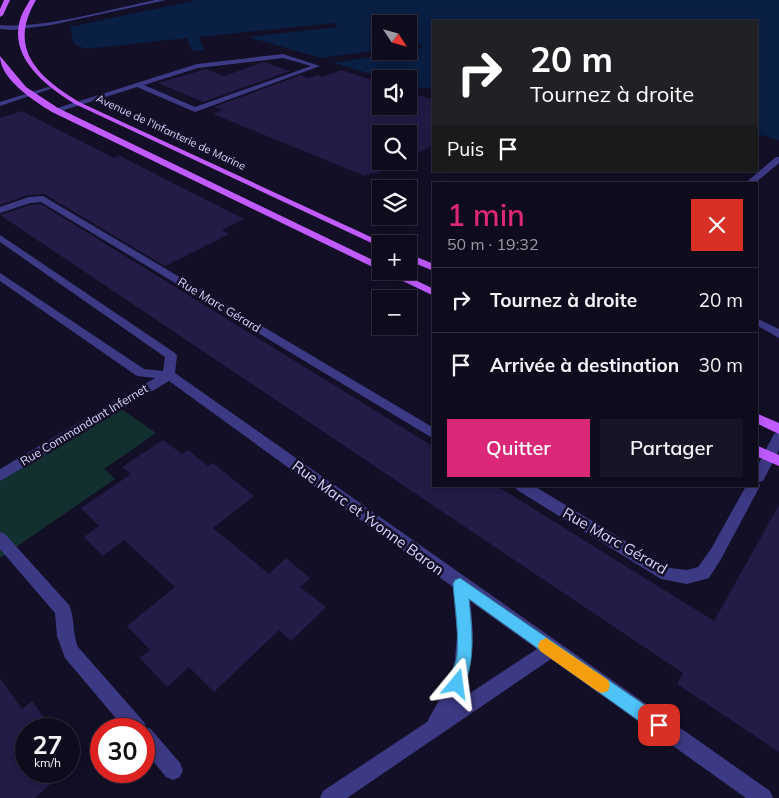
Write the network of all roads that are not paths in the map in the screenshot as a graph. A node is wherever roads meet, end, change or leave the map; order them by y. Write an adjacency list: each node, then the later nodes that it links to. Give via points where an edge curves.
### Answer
1 (33, 0): 7 (main road, via 14,20)
2 (163, 0): 7 (street)
3 (7, 1): 4 (street); 5 (main road)
4 (0, 3)
5 (0, 16)
6 (0, 27): 7 (street)
7 (13, 28): 10 (main road, Avenue de l'Infanterie de Marine, via 17,51 36,78)
8 (0, 58): 11 (main road)
9 (137, 84): 9 (street, via 197,66 283,56 317,66 195,110); 12 (street)
10 (50, 88): 11 (street); 12 (main road, Avenue de l'Infanterie de Marine)
11 (29, 95): 13 (street); 14 (main road)
12 (77, 103): 14 (street); 19 (main road, Avenue de l'Infanterie de Marine)
13 (0, 104)
14 (55, 110): 21 (main road)
15 (779, 159): 16 (street)
16 (750, 182)
17 (0, 210): 31 (street, Rue Marc Gérard, via 29,200 43,199)
18 (0, 238): 28 (street, via 171,356)
19 (372, 240)
20 (417, 261): 22 (main road)
21 (372, 264)
22 (432, 267)
23 (0, 276): 28 (street, via 141,373)
24 (405, 280): 25 (main road)
25 (432, 293)
26 (758, 322): 27 (street)
27 (779, 334)
28 (169, 375): 34 (street, Rue Commandant Infernet); 39 (street, Rue Marc et Yvonne Baron)
29 (758, 419): 30 (main road)
30 (779, 429)
31 (432, 433)
32 (779, 436): 33 (street)
33 (768, 456): 35 (street)
34 (0, 476)
35 (758, 477)
36 (524, 487): 37 (street, Rue Marc Gérard, via 667,574 686,577 703,573)
37 (751, 487)
38 (0, 538): 41 (street, via 63,610 65,636 71,652)
39 (460, 584): 40 (street, Rue Marc et Yvonne Baron); 42 (street, via 466,638 464,658 457,684)
40 (551, 649): 42 (street); 46 (street, Rue Marc et Yvonne Baron)
41 (128, 718)
42 (434, 726): 45 (street)
43 (155, 749): 44 (street)
44 (173, 770)
45 (330, 798)
46 (763, 798)

